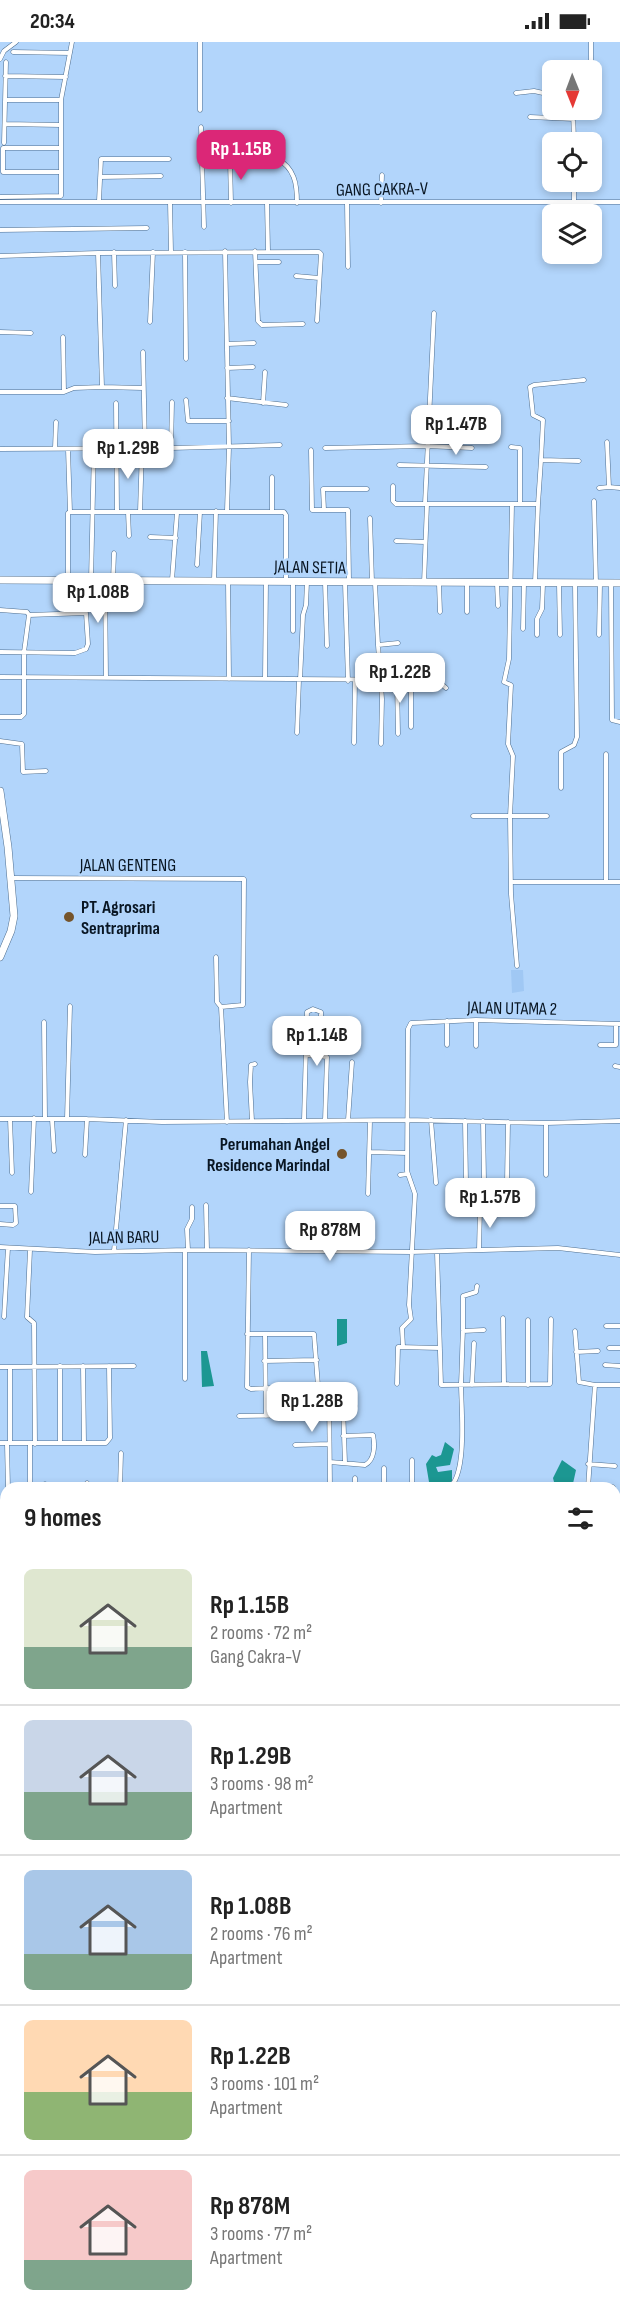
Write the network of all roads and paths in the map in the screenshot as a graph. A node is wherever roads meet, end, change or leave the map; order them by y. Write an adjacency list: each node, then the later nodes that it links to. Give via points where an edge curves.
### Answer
1 (16, 42): 7 (street)
2 (72, 42): 6 (street)
3 (200, 42): 16 (street)
4 (591, 42): 8 (street)
5 (13, 52): 6 (street)
6 (70, 53): 11 (street)
7 (0, 59)
8 (591, 60)
9 (6, 62): 10 (street)
10 (5, 76): 11 (street); 14 (street)
11 (66, 77): 15 (street)
12 (516, 93): 13 (street)
13 (542, 93)
14 (5, 100): 15 (street); 19 (street)
15 (62, 100): 20 (street)
16 (200, 110)
17 (530, 117): 18 (street)
18 (542, 117)
19 (5, 124): 20 (street); 22 (street)
20 (61, 125): 23 (street)
21 (201, 128): 39 (street)
22 (4, 143)
23 (61, 148): 29 (street); 29 (street, via 3,148 3,172)
24 (276, 158): 44 (street, via 286,164 295,178)
25 (169, 159): 32 (street, via 101,159)
26 (216, 159): 27 (street)
27 (230, 160): 28 (street); 42 (street)
28 (252, 160)
29 (61, 172): 34 (street, via 61,196)
30 (382, 175): 40 (street)
31 (160, 176): 32 (street)
32 (100, 177): 35 (street)
33 (574, 192): 36 (street)
34 (0, 197)
35 (99, 201): 37 (street, GANG CAKRA-V); 38 (street, GANG CAKRA-V)
36 (574, 201): 40 (street, GANG CAKRA-V); 41 (street, GANG CAKRA-V)
37 (0, 202)
38 (170, 202): 39 (street, GANG CAKRA-V); 54 (street)
39 (204, 202): 42 (street, GANG CAKRA-V); 46 (street)
40 (381, 202): 45 (street, GANG CAKRA-V)
41 (620, 202)
42 (231, 203): 43 (street, GANG CAKRA-V)
43 (267, 203): 44 (street, GANG CAKRA-V); 51 (street)
44 (297, 203): 45 (street, GANG CAKRA-V)
45 (347, 203): 60 (street)
46 (204, 227)
47 (147, 228): 48 (street)
48 (0, 230)
49 (225, 251): 50 (street); 55 (street); 72 (street)
50 (255, 251): 51 (street); 58 (street)
51 (268, 251): 62 (street, via 321,253)
52 (114, 252): 53 (street); 56 (street); 63 (street)
53 (153, 252): 54 (street); 66 (street)
54 (171, 252): 55 (street)
55 (185, 252): 74 (street)
56 (98, 253): 57 (street); 79 (street)
57 (0, 256)
58 (255, 262): 59 (street); 67 (street, via 258,321 262,325)
59 (279, 262)
60 (348, 267)
61 (296, 276): 62 (street)
62 (319, 278): 65 (street)
63 (115, 286)
64 (434, 313): 93 (street)
65 (317, 321)
66 (150, 322)
67 (303, 324)
68 (0, 332): 69 (street)
69 (31, 333)
70 (63, 337): 82 (street)
71 (254, 343): 72 (street)
72 (226, 344): 76 (street)
73 (143, 352): 80 (street)
74 (186, 359)
75 (253, 367): 76 (street)
76 (227, 368): 83 (street)
77 (265, 372): 87 (street)
78 (584, 380): 106 (street, via 530,387 533,415 543,420)
79 (102, 387): 80 (street); 82 (street)
80 (143, 388): 99 (street)
81 (0, 392): 82 (street)
82 (64, 392)
83 (227, 398): 87 (street); 89 (street)
84 (186, 400): 89 (street, via 188,422)
85 (172, 402): 100 (street)
86 (116, 403): 98 (street)
87 (263, 403): 88 (street)
88 (286, 405)
89 (229, 421): 94 (street)
90 (56, 422): 104 (street)
91 (607, 442): 113 (street)
92 (279, 445): 94 (street)
93 (426, 446): 101 (street); 102 (street); 109 (street)
94 (229, 447): 100 (street); 125 (street)
95 (511, 447): 120 (street, via 520,448)
96 (68, 448): 97 (street); 104 (street); 126 (street)
97 (94, 448): 98 (street); 127 (street)
98 (116, 448): 99 (street); 128 (street)
99 (144, 448): 100 (street); 130 (street)
100 (171, 448)
101 (325, 448)
102 (472, 448)
103 (0, 449): 104 (street)
104 (55, 449)
105 (311, 450): 122 (street, via 312,510)
106 (541, 460): 107 (street); 121 (street)
107 (579, 461)
108 (399, 465): 109 (street)
109 (425, 466): 110 (street); 118 (street)
110 (486, 467)
111 (272, 477): 131 (street)
112 (393, 486): 118 (street, via 394,503)
113 (609, 487): 114 (street); 115 (street)
114 (599, 488)
115 (620, 488)
116 (367, 489): 122 (street, via 323,489)
117 (594, 501): 160 (street)
118 (426, 504): 119 (street); 138 (street)
119 (512, 504): 120 (street); 156 (street)
120 (520, 504): 121 (street)
121 (538, 504): 158 (street)
122 (324, 510): 152 (street, via 348,510)
123 (200, 511): 124 (street); 132 (street); 140 (street)
124 (216, 511): 125 (street); 146 (street)
125 (227, 511): 131 (street)
126 (70, 512): 127 (street); 143 (street)
127 (92, 512): 128 (street); 144 (street)
128 (117, 512): 129 (street)
129 (128, 512): 130 (street); 134 (street)
130 (140, 512): 132 (street)
131 (273, 512): 149 (street, via 286,515)
132 (177, 513): 136 (street)
133 (370, 518): 153 (street)
134 (129, 536)
135 (150, 537): 136 (street)
136 (176, 538): 142 (street)
137 (396, 541): 138 (street)
138 (425, 542): 162 (street)
139 (114, 553): 145 (street)
140 (197, 565)
141 (0, 580): 143 (main road, JALAN SETIA)
142 (172, 580): 145 (main road, JALAN SETIA); 146 (main road, JALAN SETIA)
143 (68, 581): 144 (main road, JALAN SETIA)
144 (91, 581): 145 (main road, JALAN SETIA)
145 (109, 581): 183 (street)
146 (214, 581): 147 (main road, JALAN SETIA)
147 (228, 581): 148 (main road, JALAN SETIA); 184 (street)
148 (266, 581): 149 (main road, JALAN SETIA); 185 (street)
149 (290, 582): 150 (main road, JALAN SETIA); 172 (street)
150 (307, 582): 151 (main road, JALAN SETIA); 186 (street)
151 (325, 582): 152 (main road, JALAN SETIA); 178 (street)
152 (347, 583): 153 (main road, JALAN SETIA); 187 (street)
153 (373, 583): 162 (main road, JALAN SETIA); 177 (street)
154 (467, 583): 155 (main road, JALAN SETIA); 163 (main road, JALAN SETIA); 169 (street)
155 (497, 583): 156 (main road, JALAN SETIA); 166 (street)
156 (510, 583): 157 (main road, JALAN SETIA); 207 (street, via 509,659 504,682 511,685)
157 (524, 583): 158 (main road, JALAN SETIA); 171 (street)
158 (539, 583): 159 (main road, JALAN SETIA); 173 (street, via 542,609 537,618)
159 (559, 583): 164 (main road, JALAN SETIA); 174 (street)
160 (598, 583): 164 (main road, JALAN SETIA); 165 (main road, JALAN SETIA); 175 (street)
161 (620, 583): 165 (main road, JALAN SETIA)
162 (424, 584): 163 (main road, JALAN SETIA)
163 (440, 584): 168 (street)
164 (575, 584): 203 (street, via 577,737 574,745 561,752)
165 (611, 584): 194 (street, via 612,720)
166 (498, 606)
167 (0, 610): 170 (street)
168 (440, 612)
169 (467, 612)
170 (29, 615): 180 (street); 180 (street, via 87,614 87,646 75,653)
171 (523, 629)
172 (293, 631)
173 (537, 635)
174 (560, 635)
175 (599, 635)
176 (398, 643): 177 (street)
177 (378, 645): 189 (street)
178 (327, 646)
179 (0, 652): 180 (street)
180 (24, 652): 181 (street)
181 (24, 676): 182 (street); 183 (street); 193 (street, via 23,716)
182 (0, 677)
183 (106, 678): 184 (street)
184 (229, 679): 185 (street)
185 (266, 679): 186 (street)
186 (299, 680): 187 (street); 196 (street)
187 (348, 681): 188 (street)
188 (355, 681): 189 (street); 199 (street)
189 (381, 681): 190 (street); 200 (street)
190 (397, 681): 191 (street); 197 (street)
191 (411, 681): 192 (street, via 438,681); 195 (street)
192 (446, 688)
193 (0, 717)
194 (620, 722)
195 (411, 727)
196 (297, 732)
197 (398, 734)
198 (0, 741): 202 (street, via 22,744 23,772)
199 (354, 743)
200 (381, 744)
201 (606, 754): 212 (street)
202 (46, 771)
203 (561, 788)
204 (0, 790): 205 (main road)
205 (1, 800): 209 (main road)
206 (473, 816): 207 (street)
207 (510, 816): 208 (street); 211 (street)
208 (547, 816)
209 (4, 847): 210 (main road)
210 (11, 878): 214 (main road, via 13,924); 218 (street, JALAN GENTENG, via 244,879 243,1005)
211 (512, 882): 212 (street); 216 (street)
212 (606, 882): 213 (street)
213 (620, 882)
214 (0, 957)
215 (216, 957): 218 (street)
216 (517, 966)
217 (70, 1006): 236 (street)
218 (221, 1007): 249 (street)
219 (476, 1020): 221 (street, JALAN UTAMA 2); 222 (street, JALAN UTAMA 2); 226 (street)
220 (44, 1022): 231 (street)
221 (447, 1022): 223 (street); 241 (street, JALAN UTAMA 2, via 411,1023 408,1029)
222 (618, 1024): 225 (street)
223 (447, 1045)
224 (600, 1045): 225 (street)
225 (618, 1045)
226 (476, 1046)
227 (306, 1055): 228 (street); 228 (street, via 307,1012 315,1009 321,1012); 245 (street)
228 (321, 1055): 239 (street, via 327,1060)
229 (352, 1062): 240 (street)
230 (255, 1064): 244 (street, via 251,1065 250,1082)
231 (45, 1118): 234 (street); 235 (street)
232 (0, 1119): 233 (street)
233 (10, 1119): 234 (street); 256 (street)
234 (34, 1119): 262 (street)
235 (52, 1119): 236 (street); 252 (street)
236 (67, 1119): 237 (street)
237 (87, 1119): 238 (street); 255 (street)
238 (126, 1119): 249 (street); 276 (street)
239 (325, 1120): 240 (street); 245 (street)
240 (348, 1120): 246 (street)
241 (406, 1120): 242 (street); 246 (street); 254 (street)
242 (432, 1120): 247 (street); 261 (street)
243 (620, 1120): 251 (street)
244 (252, 1121): 245 (street); 249 (street)
245 (304, 1121)
246 (370, 1121): 253 (street)
247 (465, 1121): 248 (street); 260 (street)
248 (483, 1121): 250 (street); 250 (street, via 486,1184 507,1182)
249 (227, 1122)
250 (508, 1122): 251 (street)
251 (546, 1122): 259 (street)
252 (54, 1151)
253 (370, 1152): 254 (street); 263 (street)
254 (407, 1153): 257 (street)
255 (85, 1155)
256 (12, 1173)
257 (407, 1174): 258 (street); 277 (street, via 415,1194)
258 (400, 1175)
259 (546, 1175)
260 (466, 1182)
261 (436, 1183)
262 (32, 1192)
263 (368, 1194)
264 (206, 1205): 273 (street)
265 (0, 1206): 268 (street, via 15,1206 16,1223)
266 (192, 1208): 272 (street)
267 (480, 1208): 275 (street)
268 (0, 1224)
269 (0, 1247): 270 (street, JALAN BARU)
270 (8, 1248): 271 (street, JALAN BARU); 281 (street)
271 (30, 1250): 276 (street, JALAN BARU); 302 (street, via 27,1317 34,1323)
272 (186, 1250): 273 (street, JALAN BARU); 276 (street, JALAN BARU); 310 (street)
273 (207, 1250): 274 (street, JALAN BARU)
274 (249, 1250): 277 (street, JALAN BARU); 290 (street)
275 (479, 1250): 278 (street, JALAN BARU); 279 (street, JALAN BARU, via 558,1248)
276 (114, 1251)
277 (411, 1252): 278 (street, JALAN BARU); 293 (street, via 411,1319 402,1328)
278 (437, 1252): 294 (street)
279 (620, 1255)
280 (477, 1287): 288 (street, via 476,1292 463,1296)
281 (4, 1317)
282 (503, 1318): 312 (street)
283 (551, 1318): 315 (street, via 550,1384)
284 (528, 1320): 315 (street)
285 (606, 1326): 286 (street)
286 (620, 1326)
287 (484, 1330): 288 (street)
288 (463, 1331): 313 (street)
289 (575, 1331): 298 (street)
290 (248, 1334): 291 (street); 321 (street, via 247,1387)
291 (265, 1335): 299 (street, via 313,1333); 300 (street)
292 (474, 1343): 314 (street)
293 (403, 1347): 294 (street); 311 (street, via 397,1348)
294 (440, 1348): 313 (street, via 440,1384)
295 (609, 1348): 296 (street)
296 (620, 1348)
297 (598, 1351): 298 (street)
298 (576, 1352): 316 (street, via 579,1382)
299 (316, 1360): 300 (street); 318 (street)
300 (264, 1361): 321 (street)
301 (605, 1365): 307 (street)
302 (35, 1366): 303 (street); 309 (street); 333 (street)
303 (60, 1366): 304 (street); 331 (street)
304 (83, 1366): 305 (street); 332 (street)
305 (109, 1366): 306 (street); 332 (street, via 110,1438 106,1443)
306 (134, 1366)
307 (620, 1366)
308 (0, 1367): 309 (street)
309 (10, 1367): 330 (street)
310 (185, 1379)
311 (397, 1384)
312 (504, 1384): 314 (street); 315 (street)
313 (461, 1385): 314 (street); 351 (street, via 463,1445)
314 (472, 1385)
315 (528, 1385)
316 (596, 1385): 317 (street); 340 (street)
317 (620, 1385)
318 (318, 1386): 319 (street); 321 (street)
319 (328, 1387): 320 (street); 322 (street)
320 (350, 1387)
321 (265, 1389): 327 (street)
322 (328, 1406): 323 (street); 325 (street)
323 (343, 1406): 324 (street); 328 (street)
324 (355, 1406)
325 (329, 1415): 327 (street); 334 (street)
326 (239, 1416): 327 (street)
327 (266, 1416)
328 (343, 1436): 339 (street); 339 (street, via 371,1434 374,1439 368,1464)
329 (0, 1443): 330 (street)
330 (9, 1443): 333 (street); 344 (street)
331 (60, 1443): 332 (street); 333 (street)
332 (84, 1443)
333 (32, 1444): 345 (street)
334 (329, 1444): 335 (street); 338 (street)
335 (295, 1445)
336 (121, 1453): 346 (street)
337 (412, 1460): 350 (street)
338 (330, 1462): 339 (street); 347 (street)
339 (345, 1463)
340 (588, 1464): 341 (street); 352 (street)
341 (615, 1466)
342 (384, 1468): 349 (street)
343 (355, 1478): 348 (street)
344 (8, 1482)
345 (30, 1482)
346 (120, 1482)
347 (330, 1482)
348 (355, 1482)
349 (384, 1482)
350 (412, 1482)
351 (455, 1482)
352 (588, 1482)

